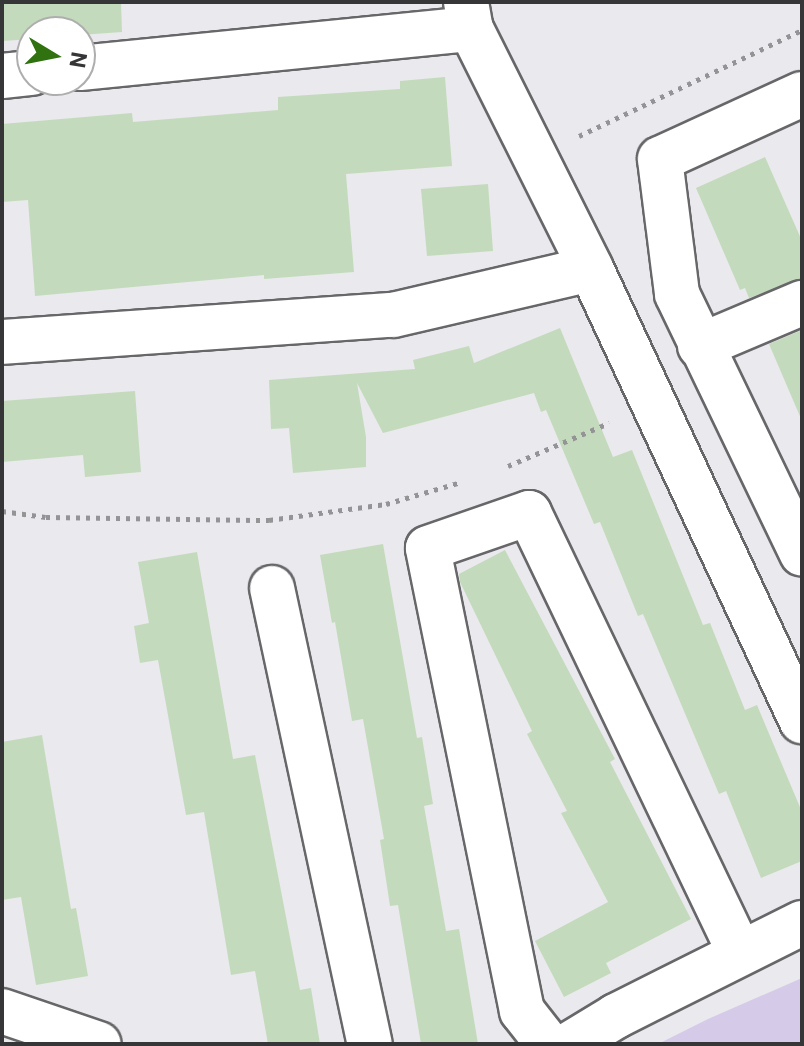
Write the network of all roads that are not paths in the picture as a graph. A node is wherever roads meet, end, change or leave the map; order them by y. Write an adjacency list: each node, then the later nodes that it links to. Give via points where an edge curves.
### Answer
1 (469, 16): 2 (street); 4 (street)
2 (96, 66)
3 (802, 94): 7 (street, via 660,159 677,294)
4 (591, 269): 6 (street, via 393,315); 10 (street)
5 (802, 303): 7 (street)
6 (2, 342)
7 (700, 346): 8 (street)
8 (802, 554)
9 (272, 588): 15 (street)
10 (802, 721)
11 (802, 923): 12 (street)
12 (740, 953): 16 (street, via 529,513 428,548 522,1011); 17 (street)
13 (2, 1011): 14 (street)
14 (99, 1044)
15 (370, 1044)
16 (548, 1044)
17 (570, 1044)

